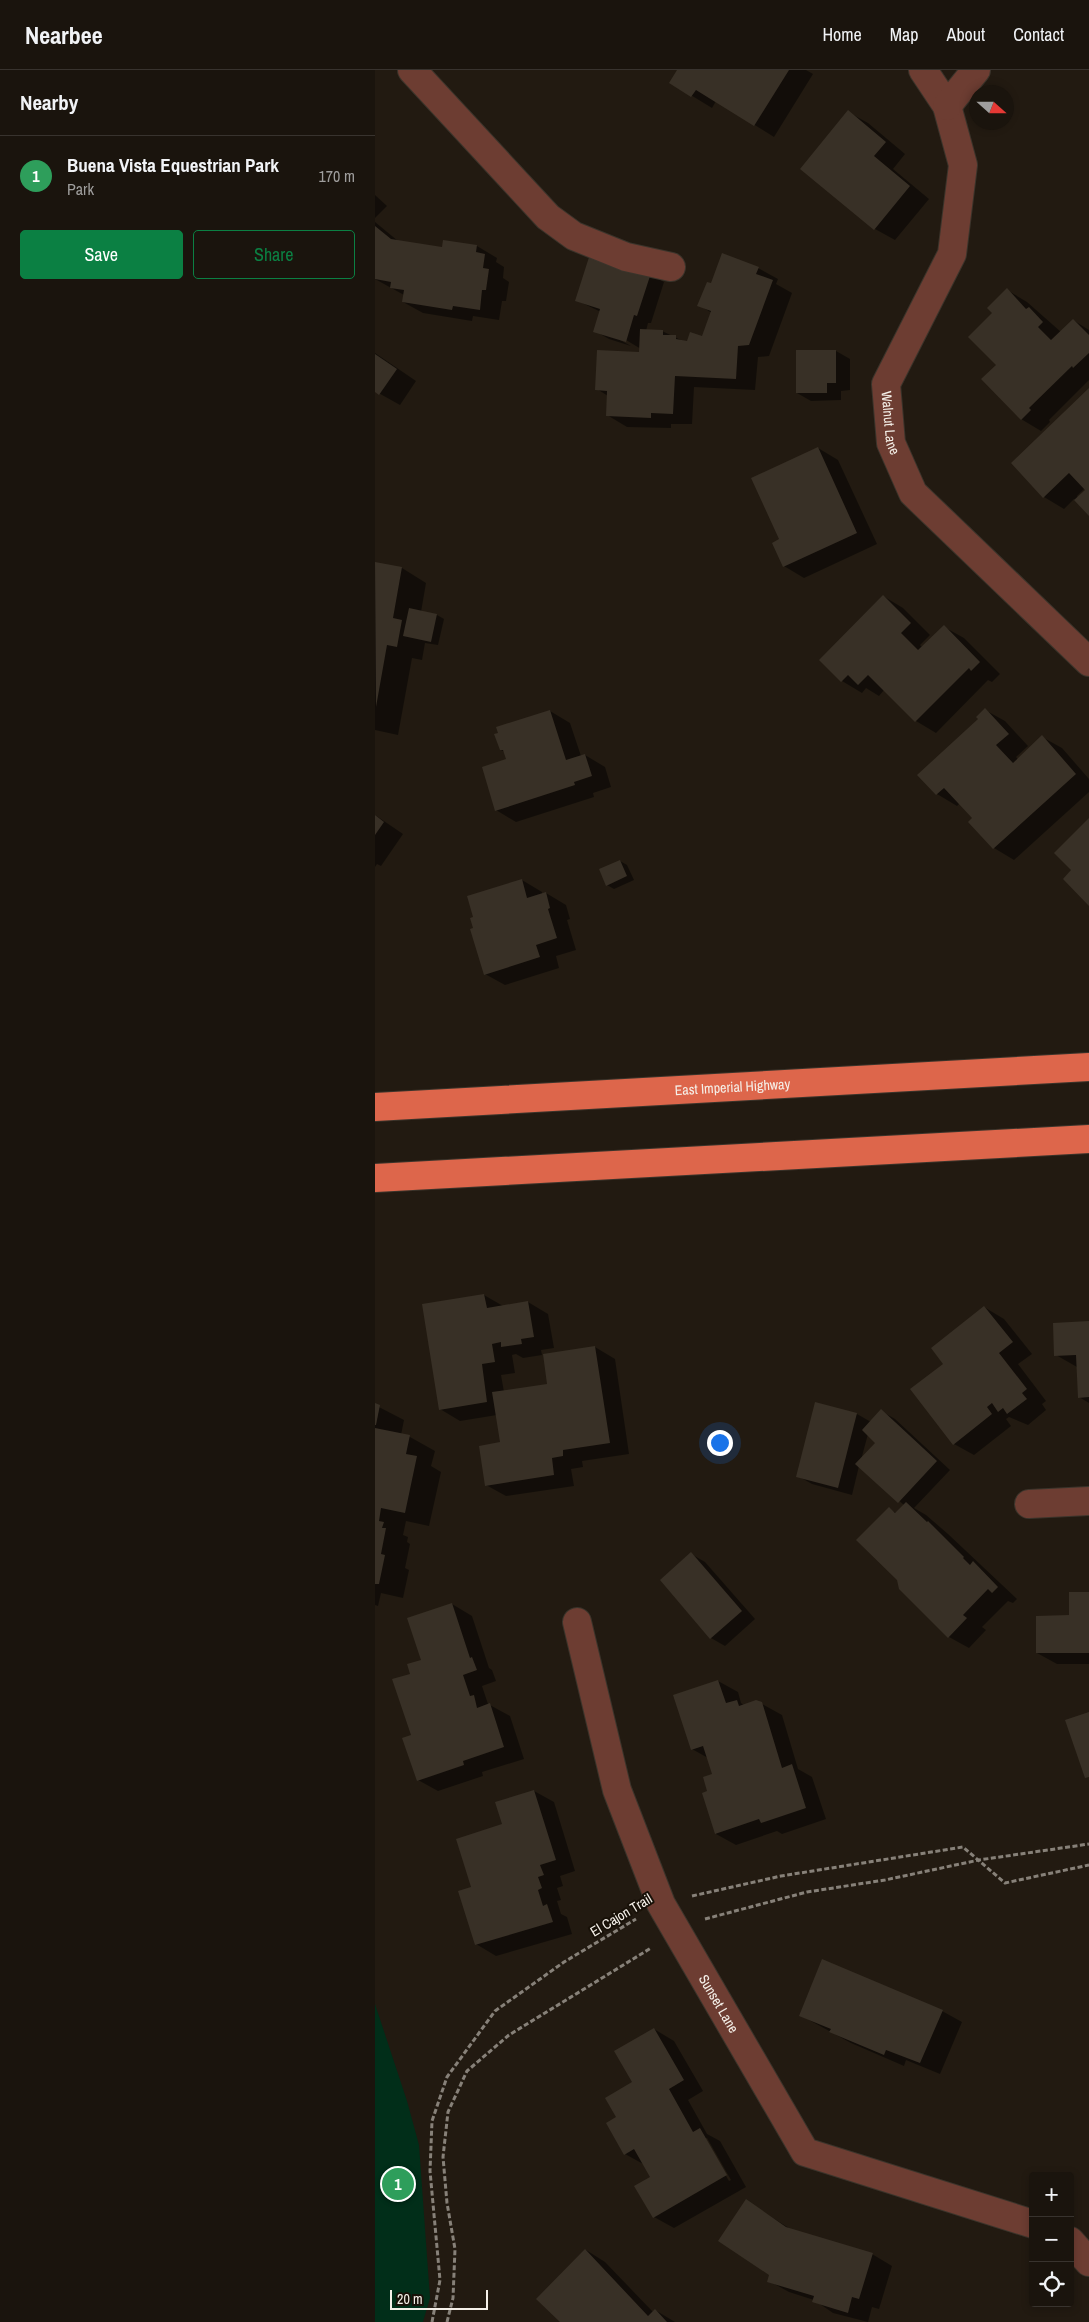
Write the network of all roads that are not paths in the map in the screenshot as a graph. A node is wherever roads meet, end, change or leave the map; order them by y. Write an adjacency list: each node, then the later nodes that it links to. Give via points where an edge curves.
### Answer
1 (411, 70): 5 (street, via 549,217 574,236 626,257)
2 (923, 70): 4 (street, Walnut Lane)
3 (977, 70): 4 (street)
4 (947, 106): 6 (street, Walnut Lane, via 963,165 952,254 886,384 891,443 913,493)
5 (671, 267)
6 (1089, 662)
7 (1089, 1067): 8 (highway, East Imperial Highway)
8 (375, 1107)
9 (1089, 1138): 10 (highway)
10 (375, 1178)
11 (1089, 1501): 12 (street)
12 (1029, 1504)
13 (577, 1622): 14 (street, Sunset Lane, via 617,1790 661,1904 805,2152)
14 (1029, 2223)
15 (1074, 2245): 16 (street)
16 (1089, 2262)

